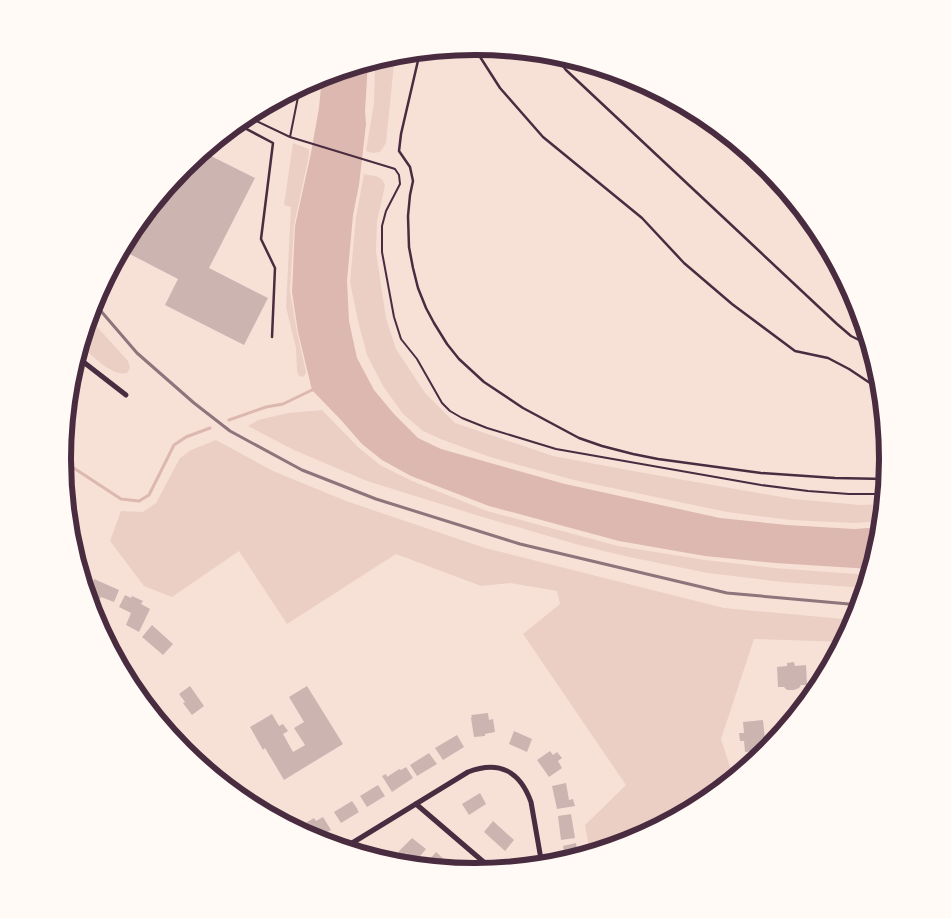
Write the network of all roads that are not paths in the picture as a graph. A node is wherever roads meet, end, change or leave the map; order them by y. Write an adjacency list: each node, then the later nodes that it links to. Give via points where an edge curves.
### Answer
1 (479, 55): 8 (lane, via 500,88 543,137 642,218 684,263 732,304 795,351 828,358)
2 (418, 59): 10 (lane, via 399,151 410,167 413,181 408,216 409,247 426,308 447,344 470,370 523,408 578,438 602,446 658,459 761,474)
3 (562, 65): 6 (lane, via 837,324)
4 (244, 128): 5 (lane, via 274,143 261,239 275,268)
5 (272, 336)
6 (862, 342)
7 (83, 362): 9 (street)
8 (873, 385)
9 (126, 395)
10 (879, 479)
11 (416, 804): 12 (street); 13 (street, via 478,768 506,770 522,783 530,797); 14 (street)
12 (351, 844)
13 (540, 858)
14 (484, 863)

